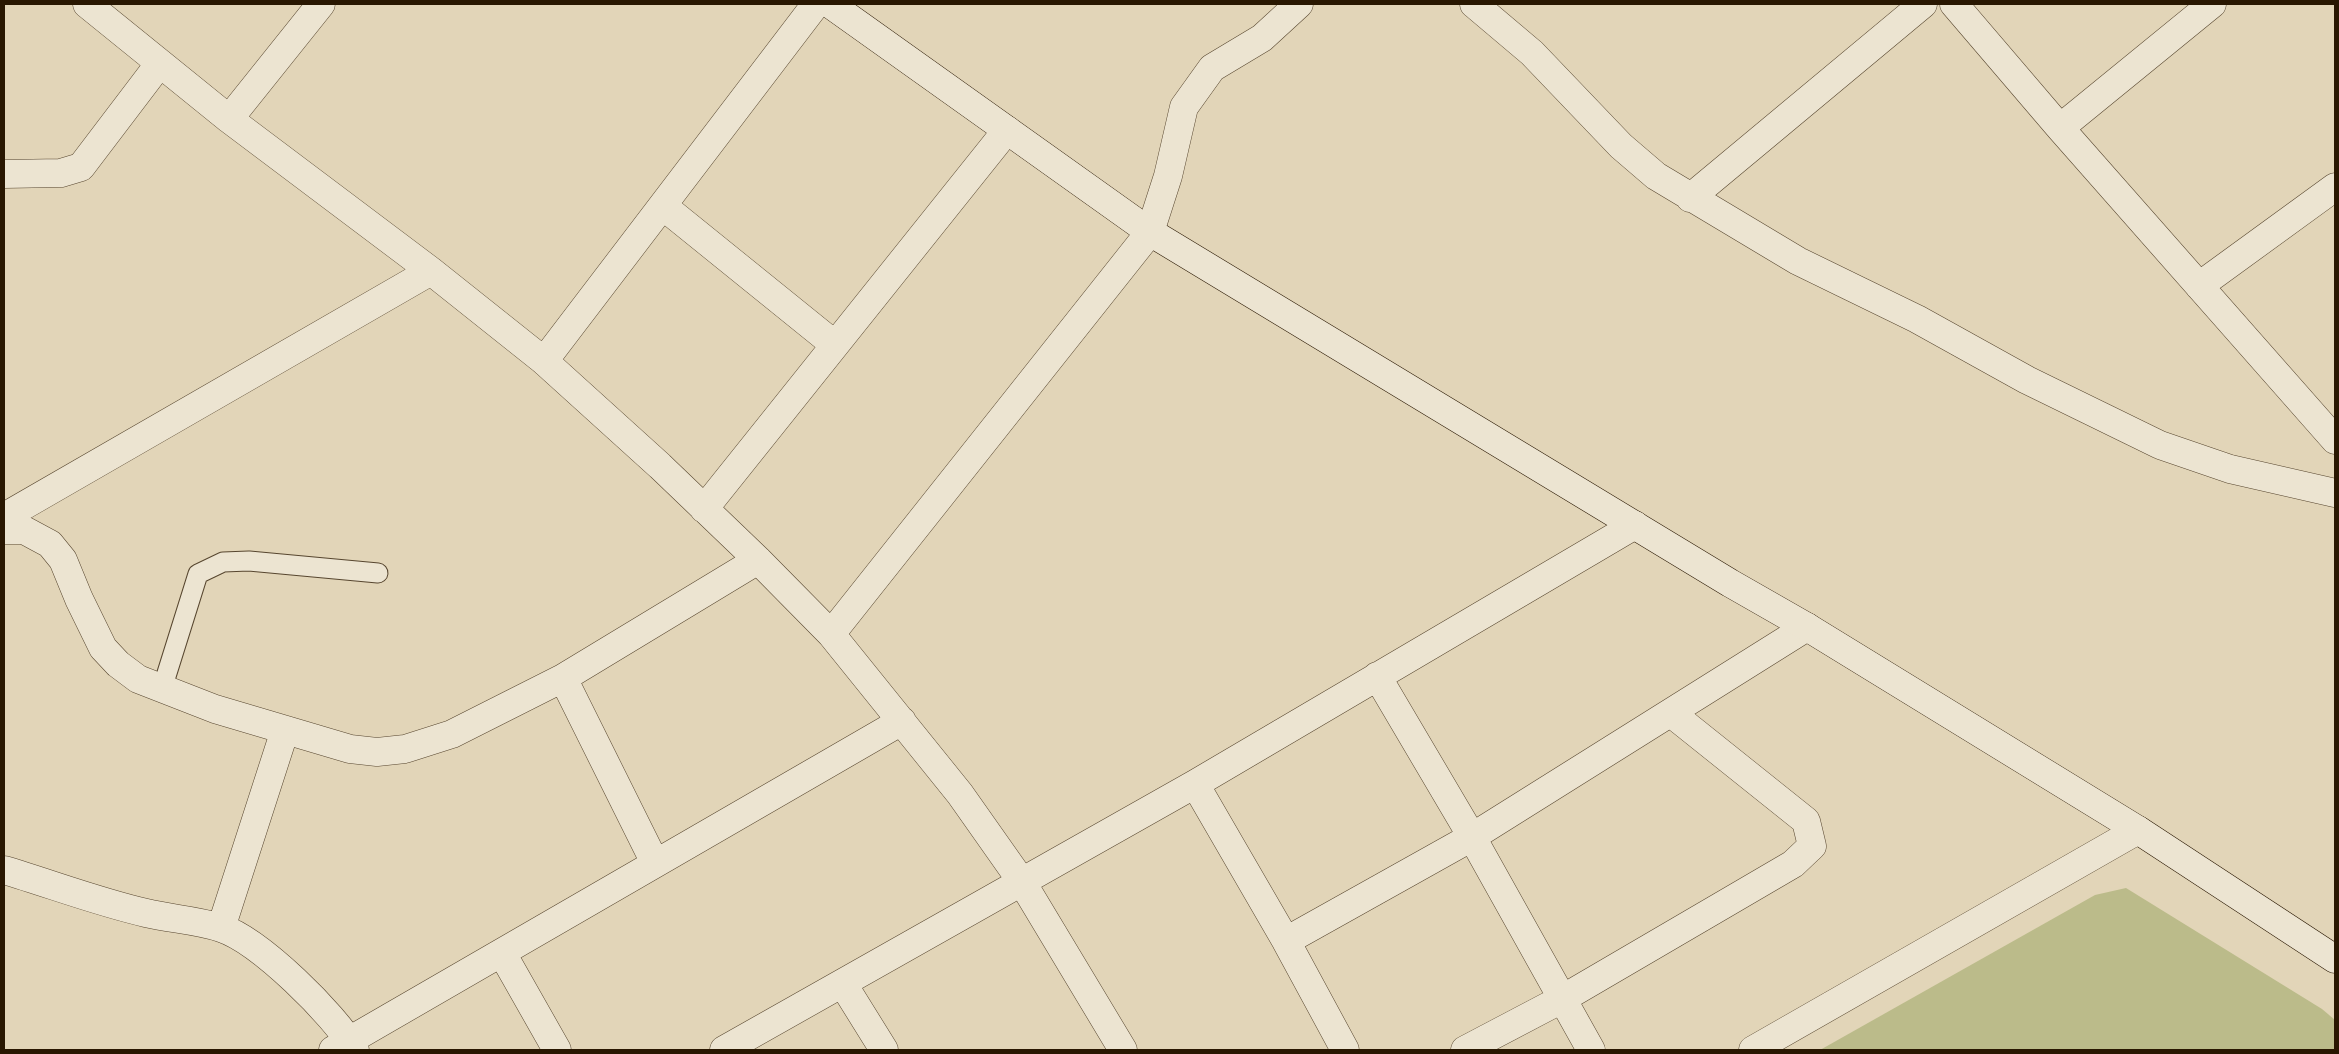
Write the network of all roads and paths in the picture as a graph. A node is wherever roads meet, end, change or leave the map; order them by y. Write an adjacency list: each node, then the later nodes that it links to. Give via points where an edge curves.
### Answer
1 (87, 4): 10 (street)
2 (321, 4): 11 (street)
3 (816, 4): 17 (street)
4 (830, 4): 13 (street)
5 (1299, 4): 18 (street, via 1262,38 1212,68 1184,107 1168,176)
6 (1474, 4): 16 (street, via 1532,53 1621,146 1656,176)
7 (1922, 4): 16 (street)
8 (1954, 4): 12 (street)
9 (2212, 4): 12 (street)
10 (160, 63): 11 (street); 14 (street, via 81,168 61,173)
11 (229, 119): 19 (street)
12 (2060, 128): 20 (street)
13 (1007, 130): 18 (street); 21 (street)
14 (4, 174)
15 (2335, 187): 20 (street)
16 (1690, 198): 24 (street, via 1798,261 2160,445 2230,469)
17 (663, 206): 21 (street); 22 (street)
18 (1150, 232): 27 (street); 32 (street)
19 (431, 271): 22 (street); 26 (street)
20 (2199, 286): 23 (street)
21 (835, 345): 25 (street)
22 (544, 361): 25 (street)
23 (2335, 440)
24 (2335, 493)
25 (704, 508): 29 (street)
26 (4, 517)
27 (1635, 525): 31 (street); 33 (street)
28 (4, 530): 35 (street, via 24,530 50,544 63,560 104,648 138,679)
29 (758, 560): 32 (street); 34 (street)
30 (378, 574): 35 (lane, via 250,561 223,562 198,574)
31 (1807, 627): 36 (street); 40 (street)
32 (831, 634): 37 (street)
33 (1378, 676): 39 (street); 41 (street)
34 (563, 678): 38 (street, via 452,734 405,748 377,752 350,749); 42 (street)
35 (162, 689): 38 (street)
36 (1672, 713): 41 (street); 50 (street, via 1806,821 1812,846 1793,864)
37 (902, 721): 42 (street); 44 (street, via 960,794)
38 (285, 730): 45 (street)
39 (1195, 784): 44 (street); 46 (street)
40 (2138, 830): 48 (street); 59 (street)
41 (1472, 837): 46 (street); 50 (street)
42 (655, 863): 47 (street)
43 (4, 870): 45 (street, via 146,913)
44 (1022, 882): 49 (street); 55 (street)
45 (221, 928): 51 (street, via 250,942 308,994)
46 (1286, 941): 56 (street)
47 (502, 954): 51 (street); 52 (street)
48 (2335, 959)
49 (843, 984): 53 (street); 54 (street)
50 (1562, 999): 57 (street); 58 (street)
51 (346, 1047)
52 (557, 1050)
53 (724, 1050)
54 (884, 1050)
55 (1123, 1050)
56 (1345, 1050)
57 (1465, 1050)
58 (1591, 1050)
59 (1753, 1050)

